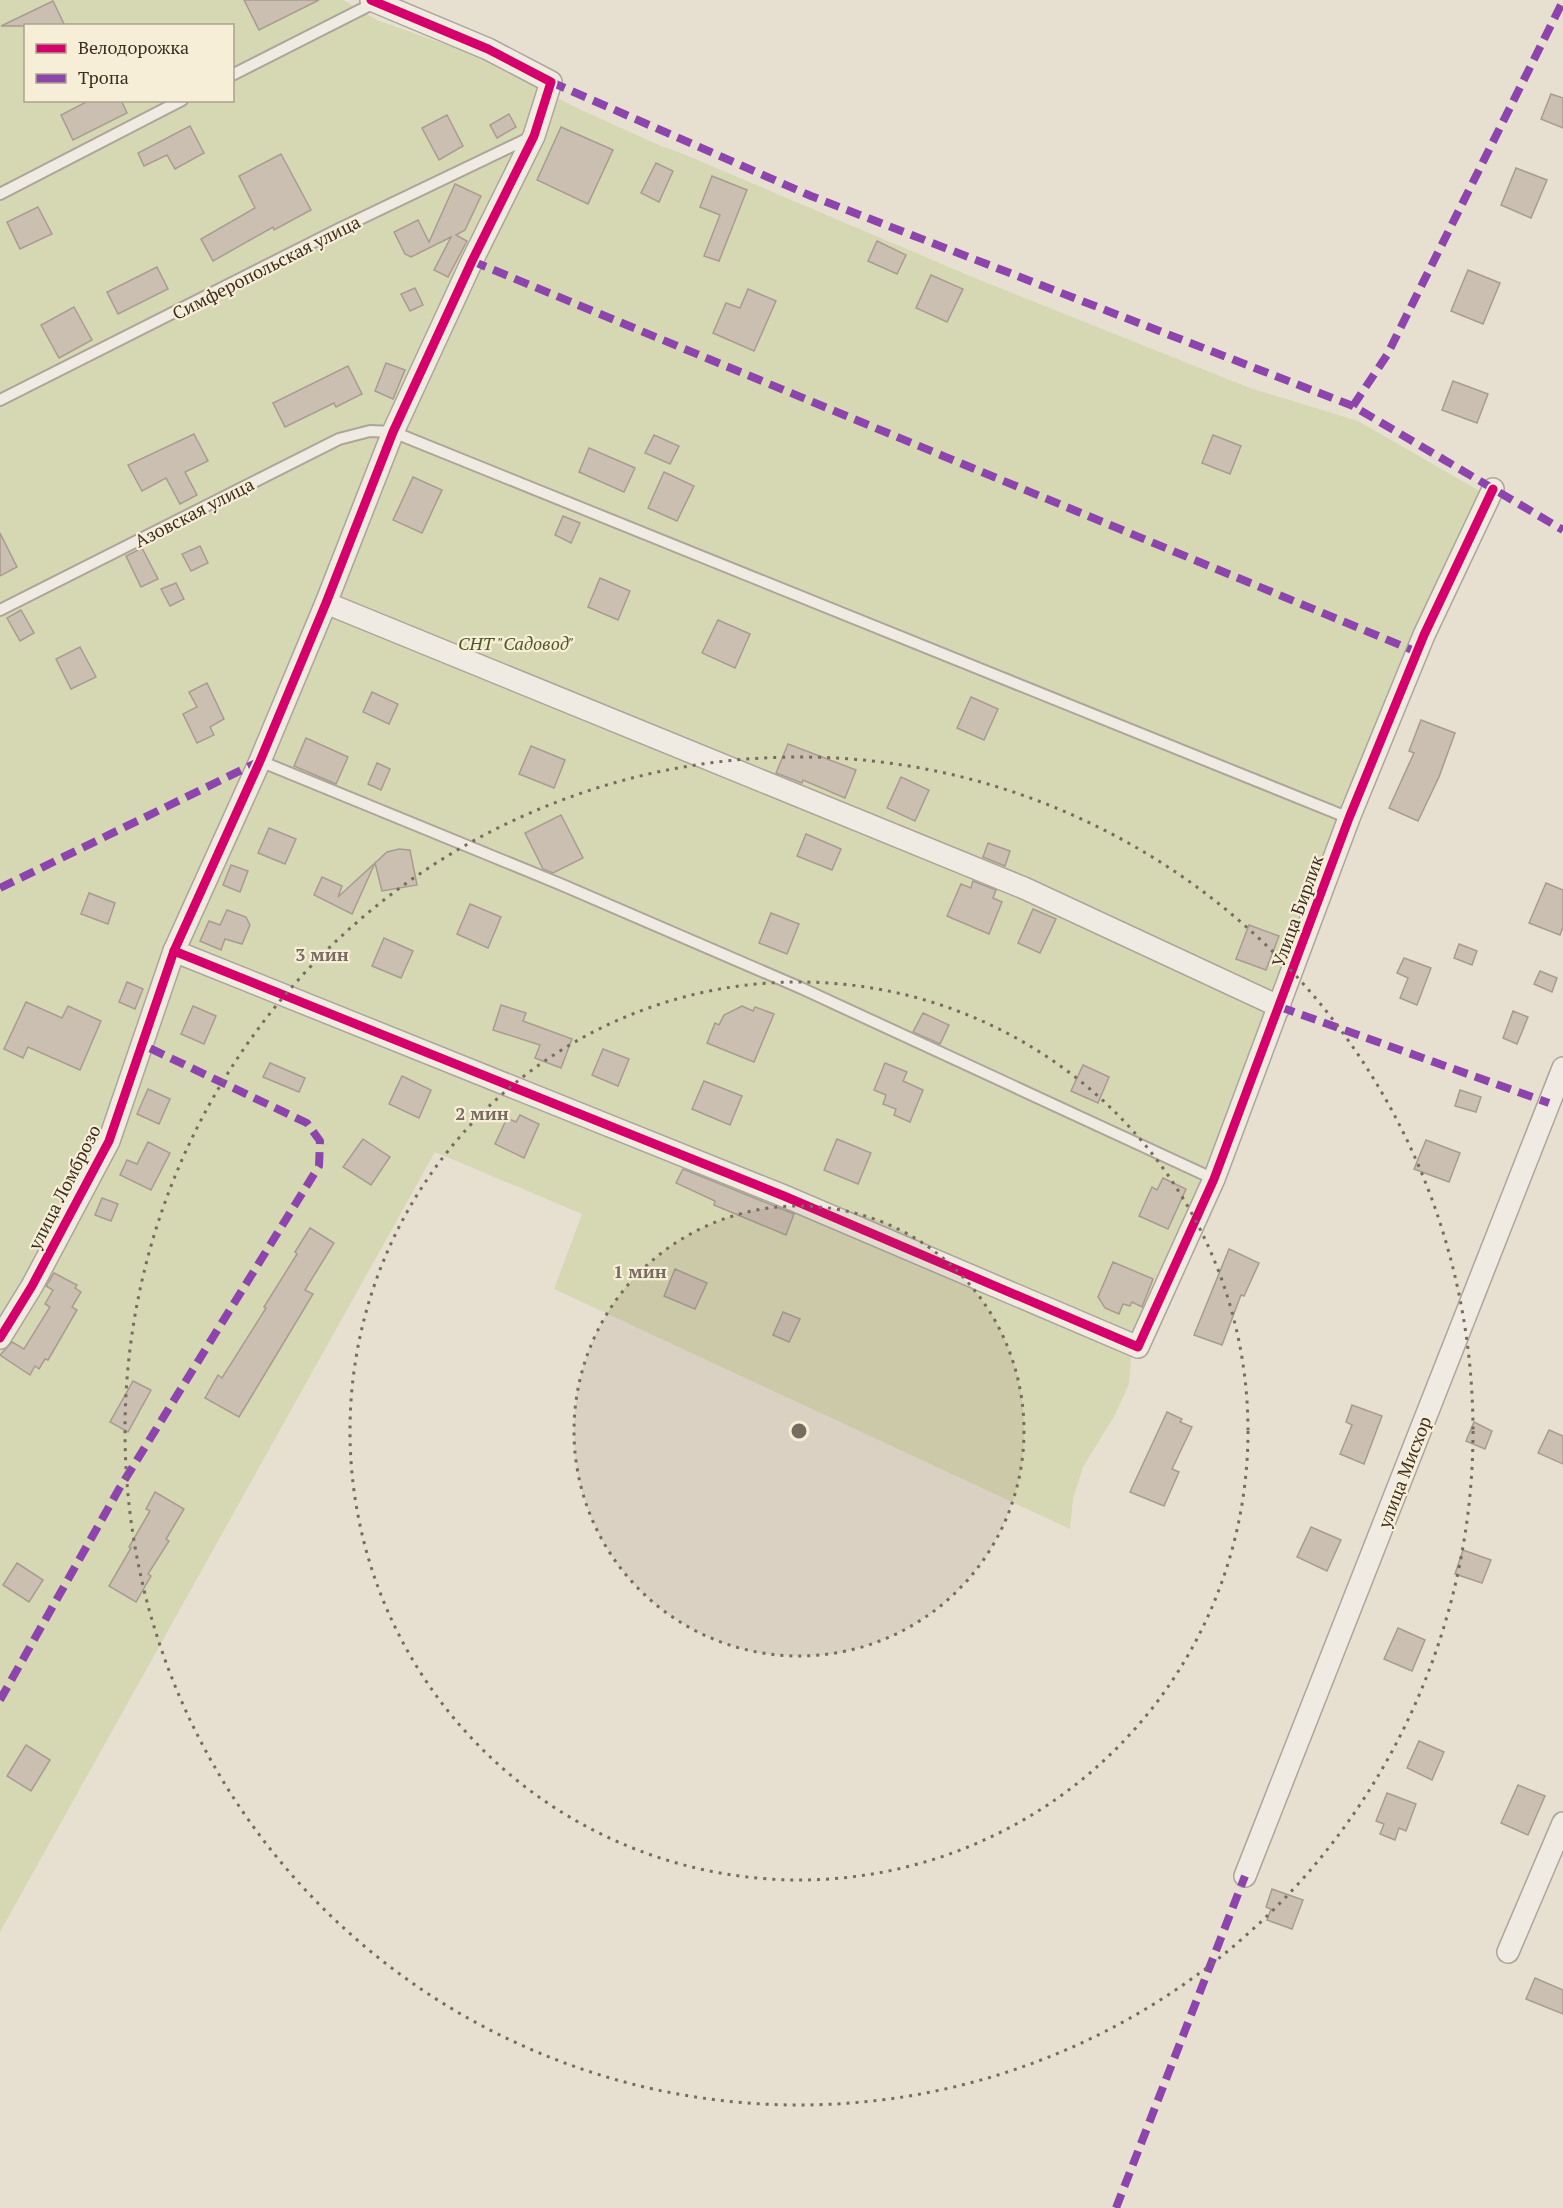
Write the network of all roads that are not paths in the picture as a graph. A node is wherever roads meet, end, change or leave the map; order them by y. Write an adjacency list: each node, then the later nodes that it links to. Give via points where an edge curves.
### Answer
1 (373, 1): 2 (lane); 4 (street, улица Ломброзо, via 488,49 551,82)
2 (234, 74)
3 (178, 102): 5 (lane)
4 (534, 136): 6 (lane, Симферопольская улица); 7 (street, улица Ломброзо)
5 (0, 194)
6 (0, 400)
7 (393, 432): 9 (street, улица Ломброзо); 10 (lane, Азовская улица, via 370,431 339,439); 12 (lane)
8 (1493, 489): 12 (street, Улица Бирлик, via 1424,635)
9 (326, 603): 11 (street, улица Ломброзо); 14 (street, via 1024,888)
10 (0, 610)
11 (260, 761): 13 (street, улица Ломброзо); 16 (lane, via 801,988)
12 (1349, 818): 14 (street, Улица Бирлик)
13 (174, 951): 16 (street, Улица Бирлик, via 784,1196 1138,1347); 17 (street, улица Ломброзо, via 109,1142)
14 (1280, 1006): 16 (street, Улица Бирлик)
15 (1563, 1068): 19 (street, улица Мисхор)
16 (1214, 1179)
17 (0, 1338)
18 (1563, 1823): 20 (street)
19 (1245, 1875)
20 (1508, 1952)

